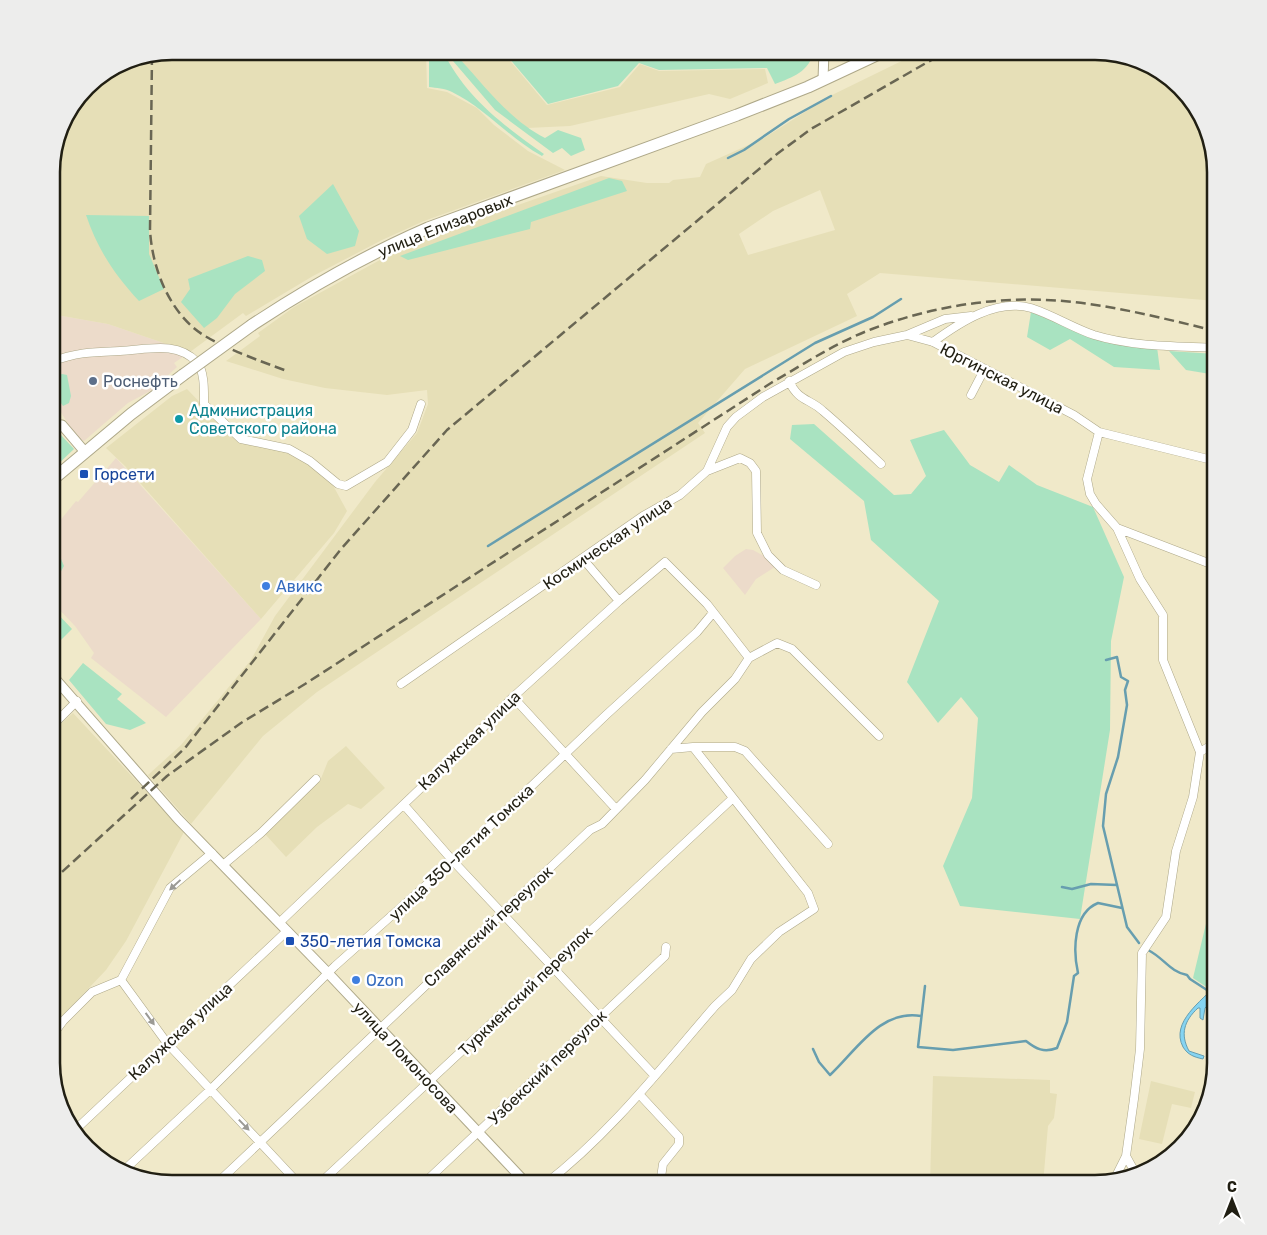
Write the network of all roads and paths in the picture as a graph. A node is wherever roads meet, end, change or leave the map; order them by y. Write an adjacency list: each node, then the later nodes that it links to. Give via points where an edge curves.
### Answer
1 (824, 60): 3 (street)
2 (866, 60): 3 (main road, улица Елизаровых)
3 (823, 80): 15 (main road, улица Елизаровых, bridge, via 621,159 428,228 386,247 252,325)
4 (976, 316): 5 (street, via 945,319); 6 (street); 7 (street, via 1001,308 1029,308 1094,334 1125,342)
5 (907, 335): 6 (street, Юргинская улица); 10 (street, Юргинская улица, via 844,352)
6 (933, 342): 9 (street, Юргинская улица)
7 (1207, 347)
8 (60, 359): 12 (street, via 72,354 147,347 165,347 186,354 198,364 204,404 241,439 289,449 338,484 346,486 387,462 412,430)
9 (984, 370): 11 (street); 14 (street, Юргинская улица, via 1035,394)
10 (789, 381): 17 (street, via 806,402 821,408); 18 (street, Космическая улица, via 727,426)
11 (971, 395)
12 (421, 404)
13 (60, 425): 15 (street)
14 (1099, 432): 16 (street, Юргинская улица); 20 (street, via 1088,486 1096,504)
15 (85, 452): 19 (main road, улица Елизаровых)
16 (1207, 460)
17 (881, 464)
18 (707, 472): 21 (street, Космическая улица, via 680,495 643,516); 23 (street, via 740,458 750,463 756,471 758,484 757,533 768,555 783,570)
19 (60, 473)
20 (1117, 528): 22 (street); 36 (street, via 1140,579 1162,615 1163,660)
21 (583, 559): 24 (street); 28 (street, Космическая улица)
22 (1207, 563)
23 (816, 585)
24 (619, 601): 25 (street, Калужская улица, via 665,562 707,604); 29 (street, Калужская улица)
25 (712, 614): 26 (street); 37 (street, улица 350-летия Томска, via 697,632)
26 (749, 658): 32 (street, via 777,643 792,649); 35 (street, Славянский переулок)
27 (60, 683): 30 (street, улица Ломоносова)
28 (401, 684)
29 (513, 697): 37 (street); 40 (street, Калужская улица)
30 (77, 701): 31 (street); 43 (street, улица Ломоносова, via 136,772)
31 (60, 717)
32 (879, 736)
33 (693, 747): 35 (street); 39 (street); 42 (street, via 736,747 745,752)
34 (1207, 748): 36 (street)
35 (671, 749): 41 (street, Славянский переулок)
36 (1200, 752): 64 (street, via 1193,797 1176,851 1166,917 1142,953 1140,1049)
37 (565, 756): 41 (street); 44 (street, улица 350-летия Томска)
38 (316, 779): 45 (street, via 260,834)
39 (732, 799): 50 (street, Туркменский переулок); 57 (street, via 808,893 814,909 779,932 751,959 732,990)
40 (404, 805): 44 (street); 47 (street, Калужская улица)
41 (616, 809): 46 (street, Славянский переулок)
42 (828, 844)
43 (212, 853): 45 (street, улица Ломоносова); 52 (street, one-way to 52, via 170,888)
44 (454, 861): 46 (street); 51 (street, улица 350-летия Томска)
45 (223, 864): 47 (street, улица Ломоносова)
46 (502, 913): 50 (street); 55 (street, Славянский переулок)
47 (279, 922): 48 (street, улица Ломоносова)
48 (287, 931): 51 (street, улица Ломоносова); 56 (street, Калужская улица)
49 (666, 947): 53 (street, Узбекский переулок, via 665,956)
50 (553, 966): 53 (street); 58 (street, Туркменский переулок)
51 (328, 973): 55 (street, улица Ломоносова); 59 (street, улица 350-летия Томска)
52 (121, 980): 54 (street, via 92,992); 56 (street, one-way to 56)
53 (600, 1016): 57 (street); 62 (street, Узбекский переулок)
54 (60, 1025)
55 (379, 1028): 58 (street, улица Ломоносова); 63 (street, Славянский переулок)
56 (167, 1043): 59 (street); 61 (street, Калужская улица)
57 (654, 1075): 60 (street)
58 (430, 1082): 62 (street, улица Ломоносова); 70 (street, Туркменский переулок)
59 (210, 1090): 63 (street, one-way to 63); 65 (street, улица 350-летия Томска)
60 (639, 1094): 73 (street); 74 (street, via 679,1137 679,1144 663,1164)
61 (80, 1126)
62 (478, 1133): 71 (street, Узбекский переулок); 72 (street, улица Ломоносова)
63 (260, 1142): 68 (street, Славянский переулок); 69 (street)
64 (1126, 1156): 66 (street); 67 (street)
65 (128, 1167)
66 (1133, 1168)
67 (1118, 1173)
68 (225, 1175)
69 (291, 1175)
70 (329, 1175)
71 (433, 1175)
72 (518, 1175)
73 (556, 1175)
74 (661, 1175)

